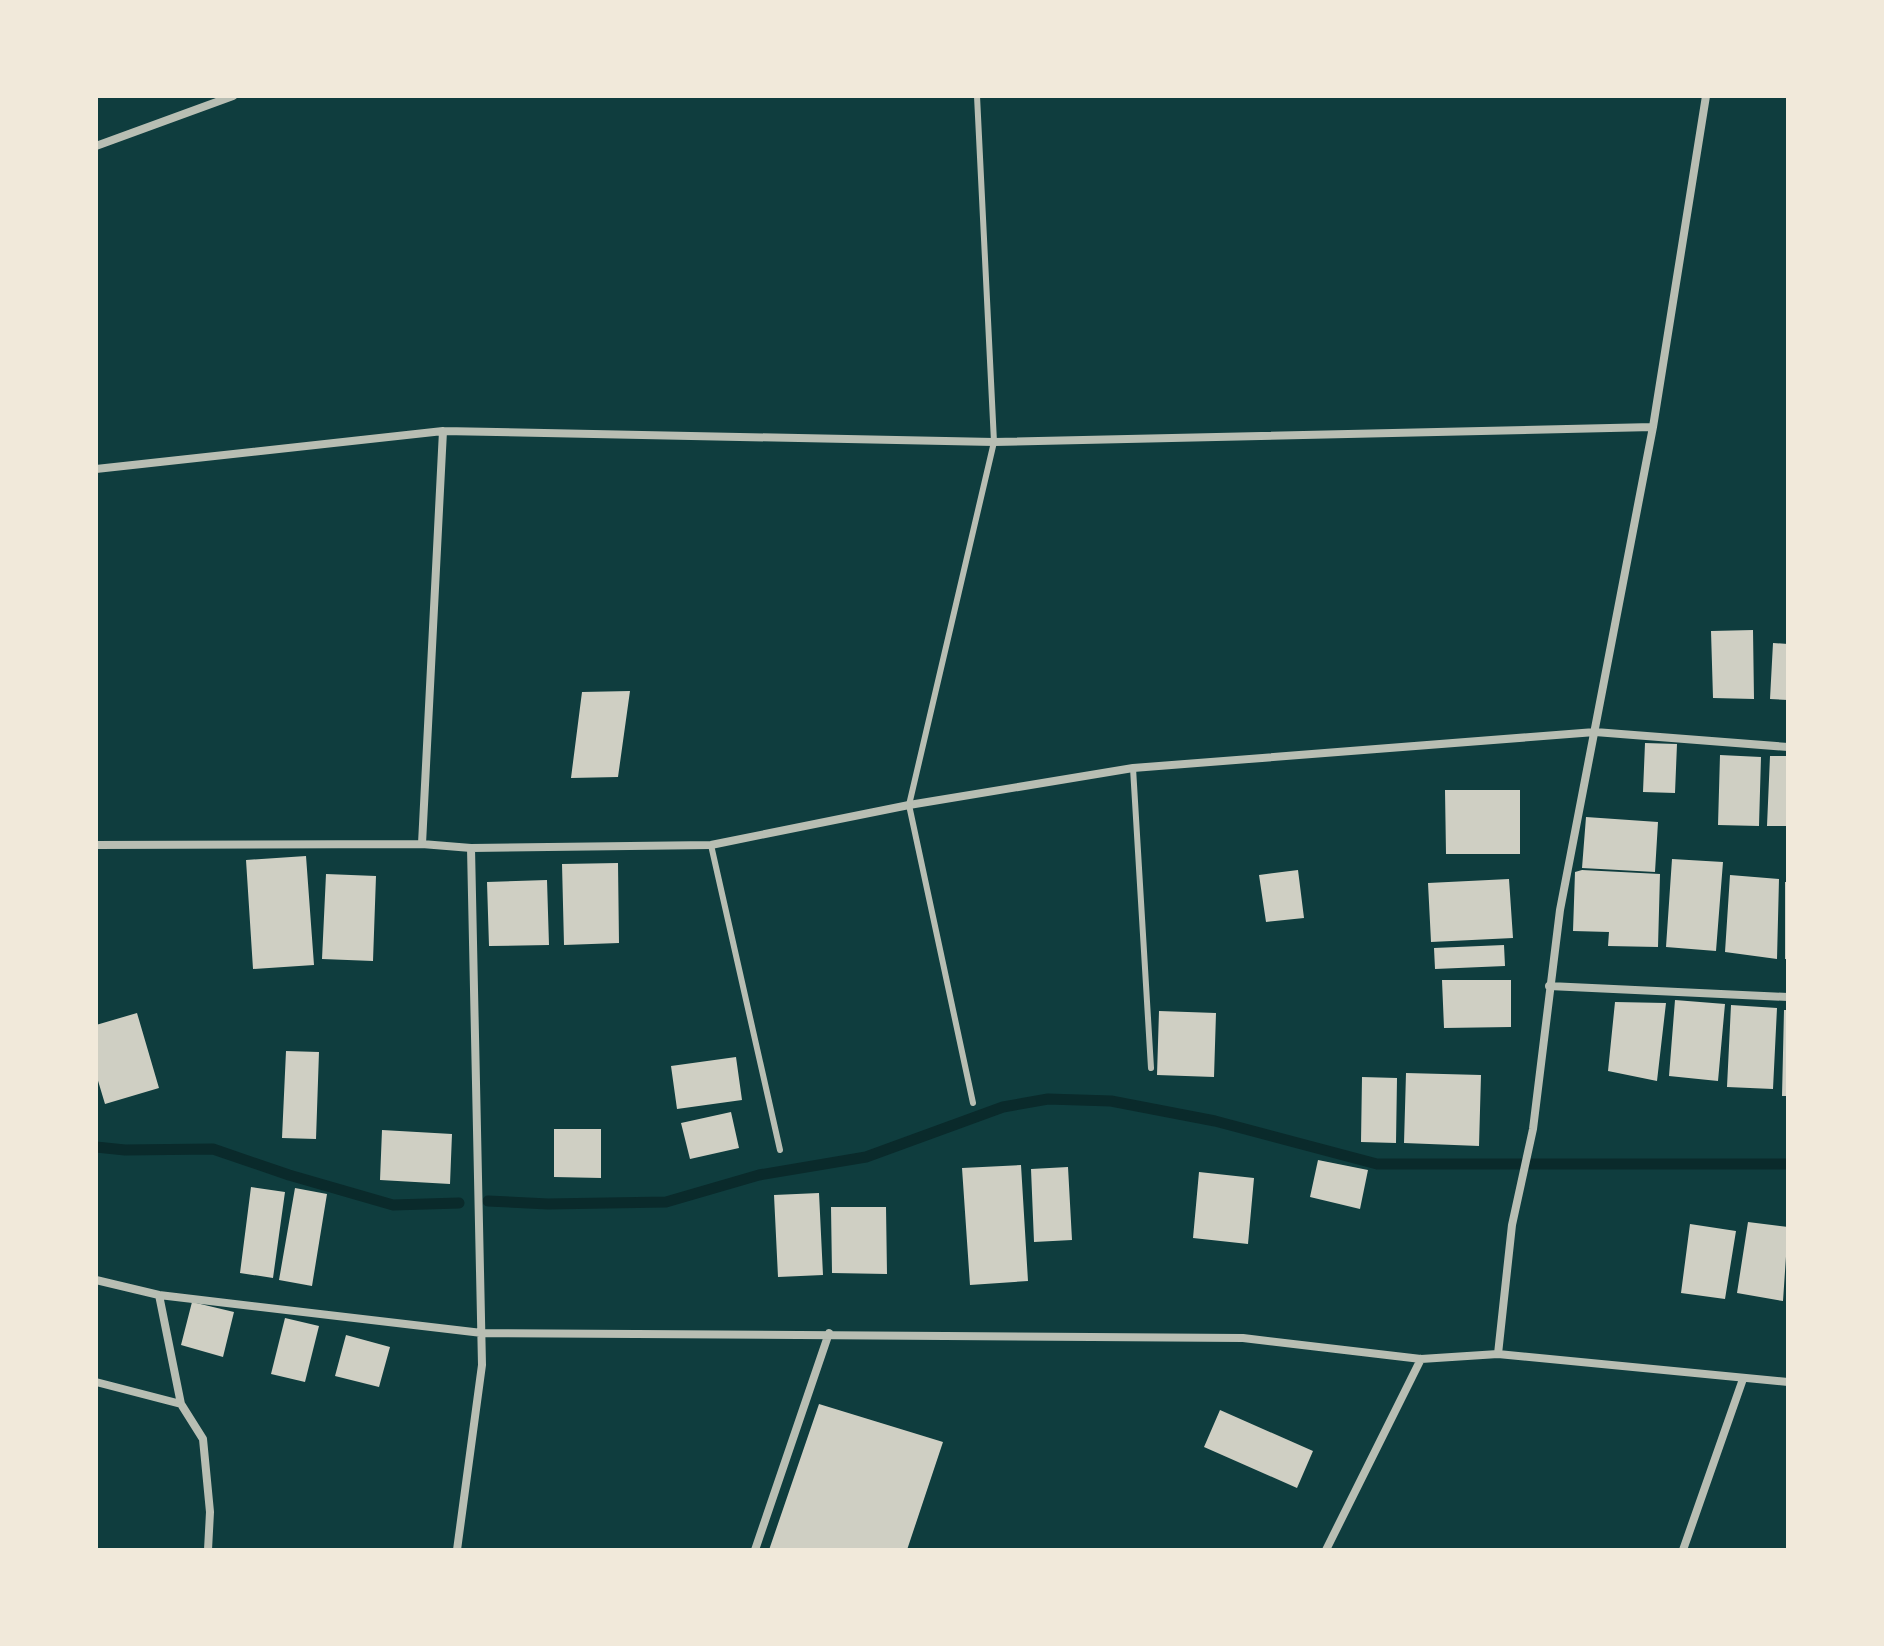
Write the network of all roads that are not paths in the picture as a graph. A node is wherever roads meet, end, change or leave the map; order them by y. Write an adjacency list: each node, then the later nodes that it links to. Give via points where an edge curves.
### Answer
1 (233, 96): 4 (street)
2 (977, 96): 7 (lane)
3 (1706, 96): 5 (street)
4 (96, 146)
5 (1653, 427): 7 (street); 9 (street)
6 (443, 431): 7 (street); 8 (street); 13 (street)
7 (994, 442): 12 (lane)
8 (96, 469)
9 (1595, 732): 10 (street); 11 (street); 17 (street)
10 (1788, 747)
11 (1133, 768): 12 (street); 19 (lane)
12 (909, 805): 15 (street); 20 (lane)
13 (422, 844): 14 (street); 16 (street)
14 (96, 845)
15 (711, 845): 16 (street); 21 (lane)
16 (471, 848): 24 (street)
17 (1549, 986): 18 (street); 26 (street)
18 (1788, 997)
19 (1151, 1068)
20 (973, 1103)
21 (780, 1150)
22 (96, 1280): 23 (street)
23 (159, 1295): 24 (street); 31 (street)
24 (482, 1333): 25 (street); 33 (street)
25 (829, 1333): 27 (street, via 1243,1338); 34 (street)
26 (1498, 1354): 27 (street); 28 (street)
27 (1421, 1359): 35 (street)
28 (1743, 1379): 30 (street); 36 (street)
29 (96, 1382): 31 (street)
30 (1788, 1382)
31 (181, 1404): 32 (street, via 203,1439)
32 (208, 1550)
33 (457, 1550)
34 (755, 1550)
35 (1326, 1550)
36 (1683, 1550)

